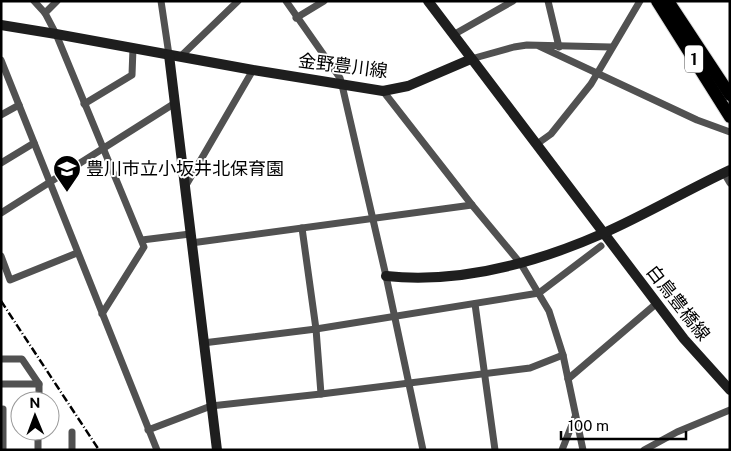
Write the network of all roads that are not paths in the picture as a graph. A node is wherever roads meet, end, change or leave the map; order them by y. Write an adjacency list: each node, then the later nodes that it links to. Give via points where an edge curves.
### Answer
1 (34, 1): 13 (street)
2 (57, 1): 13 (street)
3 (161, 1): 22 (street)
4 (238, 1): 23 (street)
5 (286, 1): 14 (street)
6 (324, 1): 14 (street)
7 (428, 1): 17 (main road)
8 (513, 1): 17 (street)
9 (548, 1): 19 (street)
10 (640, 1): 20 (street)
11 (657, 1): 36 (highway, 1)
12 (668, 1): 31 (highway, 1)
13 (45, 13): 16 (street)
14 (296, 18): 29 (street)
15 (1, 25): 16 (main road, 金野豊川線)
16 (56, 34): 21 (main road, 金野豊川線); 33 (street)
17 (453, 35): 24 (main road)
18 (540, 46): 19 (street); 24 (street, via 514,47); 27 (street)
19 (560, 47): 20 (street)
20 (611, 47): 27 (street)
21 (133, 48): 22 (main road, 金野豊川線); 33 (street, via 132,75)
22 (169, 55): 23 (main road, 金野豊川線); 32 (main road)
23 (180, 57): 26 (main road, 金野豊川線)
24 (471, 59): 30 (main road, 金野豊川線, via 408,86); 39 (main road)
25 (1, 60): 28 (street)
26 (253, 70): 29 (main road, 金野豊川線); 45 (street)
27 (597, 73): 37 (street); 39 (street, via 551,134)
28 (4, 74): 34 (street)
29 (342, 85): 30 (main road, 金野豊川線); 48 (street)
30 (383, 91): 46 (street)
31 (730, 96)
32 (174, 103): 40 (street); 45 (main road)
33 (84, 104): 40 (street)
34 (18, 105): 35 (street); 38 (street)
35 (1, 115)
36 (730, 117)
37 (730, 132)
38 (34, 143): 41 (street); 43 (street)
39 (537, 144): 50 (main road)
40 (103, 148): 43 (street); 52 (street)
41 (1, 162)
42 (727, 171): 44 (street); 50 (main road)
43 (49, 182): 47 (street); 54 (street)
44 (730, 183)
45 (185, 188): 51 (main road)
46 (472, 205): 48 (street); 56 (street)
47 (1, 213)
48 (373, 219): 49 (street); 57 (street)
49 (302, 228): 51 (street); 63 (street)
50 (604, 233): 56 (main road); 59 (main road, 白鳥豊橋線)
51 (191, 238): 52 (street); 64 (main road)
52 (142, 240): 61 (street, via 144,247)
53 (601, 246): 58 (street)
54 (78, 253): 55 (street, via 10,280); 61 (street)
55 (1, 256)
56 (521, 264): 57 (main road, via 457,276); 58 (street)
57 (386, 276): 62 (street)
58 (539, 293): 60 (street); 65 (street, via 555,325)
59 (657, 303): 68 (street); 72 (main road, 白鳥豊橋線)
60 (475, 304): 62 (street); 67 (street)
61 (102, 314): 79 (street)
62 (395, 317): 63 (street); 69 (street)
63 (316, 329): 64 (street); 74 (street)
64 (203, 343): 75 (main road)
65 (563, 355): 67 (street, via 530,368); 68 (street)
66 (1, 359): 71 (street, via 22,359)
67 (485, 374): 69 (street); 86 (street)
68 (568, 379): 78 (street)
69 (409, 383): 74 (street); 85 (street)
70 (1, 384): 71 (street)
71 (39, 384): 73 (street)
72 (730, 390)
73 (39, 391)
74 (321, 394): 75 (street)
75 (211, 406): 79 (street); 84 (main road)
76 (3, 408): 81 (street)
77 (730, 410): 89 (street)
78 (575, 417): 87 (street); 88 (street)
79 (148, 430): 83 (street)
80 (72, 432): 82 (street)
81 (3, 450)
82 (72, 450)
83 (156, 450)
84 (217, 450)
85 (423, 450)
86 (495, 450)
87 (562, 450)
88 (583, 450)
89 (644, 450)

